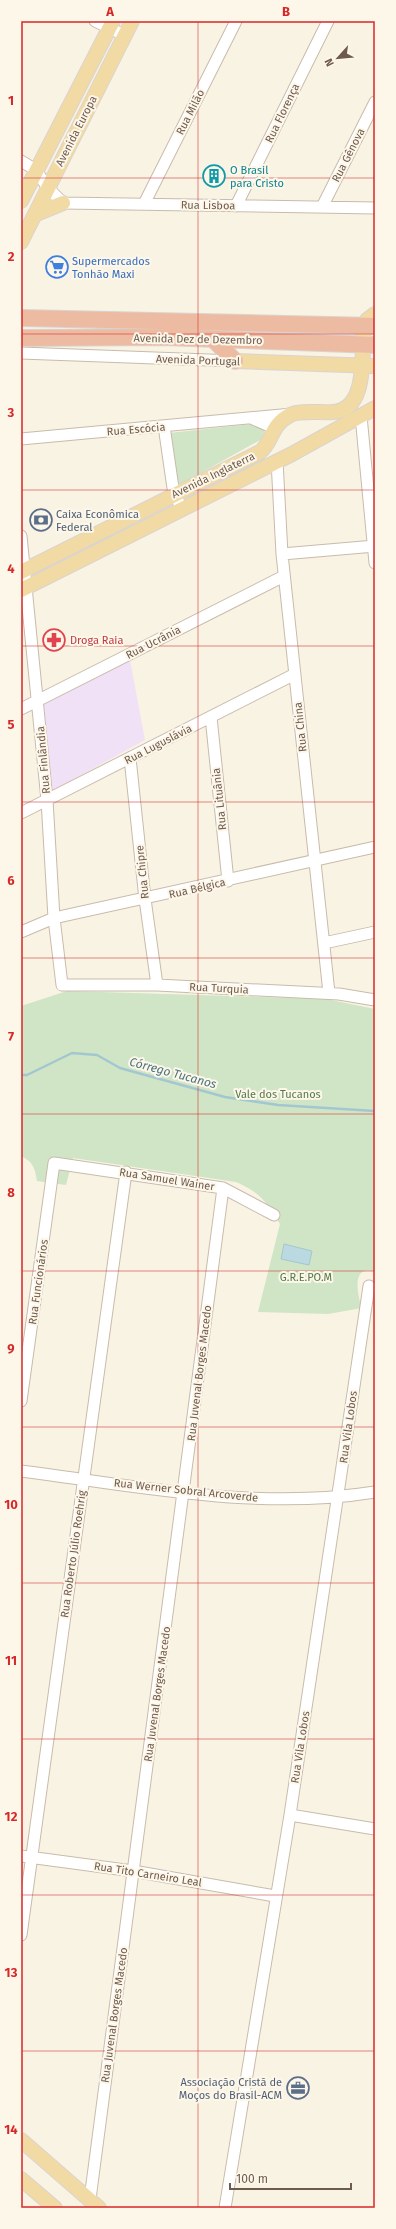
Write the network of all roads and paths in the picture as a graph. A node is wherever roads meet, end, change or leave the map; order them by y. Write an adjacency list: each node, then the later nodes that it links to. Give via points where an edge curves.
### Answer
1 (95, 21): 5 (street)
2 (132, 21): 6 (main road, Avenida Europa)
3 (236, 21): 13 (street, Rua Milão)
4 (328, 21): 14 (street, Rua Florença)
5 (112, 25): 6 (street); 9 (main road, Avenida Europa)
6 (124, 35): 10 (main road, Avenida Europa)
7 (375, 102): 15 (street, Rua Gênova)
8 (21, 161): 9 (street)
9 (36, 170): 10 (street); 11 (main road, Avenida Europa)
10 (47, 187): 12 (street); 17 (main road, Avenida Europa)
11 (21, 201)
12 (63, 203): 13 (street, Rua Lisboa); 17 (main road)
13 (144, 204): 14 (street, Rua Lisboa)
14 (236, 206): 15 (street, Rua Lisboa)
15 (322, 207): 16 (street, Rua Lisboa)
16 (375, 208)
17 (36, 214): 18 (main road, Avenida Europa)
18 (21, 242)
19 (375, 314): 21 (main road, via 367,320)
20 (21, 318): 21 (highway, Avenida Dez de Dezembro)
21 (370, 326): 24 (main road)
22 (21, 338): 23 (highway, Avenida Dez de Dezembro)
23 (213, 339): 24 (highway, Avenida Dez de Dezembro); 26 (highway)
24 (368, 344): 27 (main road)
25 (21, 353): 26 (street, Avenida Portugal)
26 (235, 361): 27 (main road, Avenida Portugal)
27 (361, 366): 28 (main road, Avenida Portugal); 29 (main road)
28 (375, 366)
29 (359, 391): 30 (main road); 32 (main road, via 354,402 336,412)
30 (375, 403)
31 (375, 408): 33 (main road, Avenida Inglaterra)
32 (292, 414): 34 (street, Rua Escócia); 36 (main road, Avenida Inglaterra)
33 (361, 416): 39 (main road, Avenida Inglaterra); 43 (street)
34 (250, 417): 35 (street, Rua Escócia); 36 (street)
35 (164, 426): 37 (street, Rua Escócia); 40 (street)
36 (274, 428): 38 (main road, Avenida Inglaterra)
37 (21, 439)
38 (264, 449): 39 (main road, via 271,452); 40 (main road, Avenida Inglaterra)
39 (277, 461): 41 (main road, Avenida Inglaterra); 44 (street, Rua China)
40 (174, 494): 41 (street); 46 (main road, Avenida Inglaterra)
41 (181, 508): 48 (main road, Avenida Inglaterra)
42 (21, 536): 46 (street, Rua Finlândia)
43 (374, 546): 44 (street); 45 (street)
44 (282, 554): 47 (street, Rua China)
45 (375, 563)
46 (23, 571): 48 (street, Rua Finlândia)
47 (284, 576): 49 (street, Rua China); 50 (street, Rua Ucrânia)
48 (24, 589): 50 (street, Rua Finlândia)
49 (295, 674): 52 (street, Rua Luguslávia); 57 (street, Rua China)
50 (38, 701): 51 (street, Rua Ucrânia); 54 (street, Rua Finlândia)
51 (21, 709)
52 (211, 717): 53 (street, Rua Luguslávia); 58 (street, Rua Lituânia)
53 (130, 758): 54 (street, Rua Luguslávia); 59 (street, Rua Chipre)
54 (47, 800): 55 (street, Rua Luguslávia); 60 (street, Rua Finlândia)
55 (21, 813)
56 (375, 847): 57 (street, Rua Bélgica)
57 (315, 861): 58 (street, Rua Bélgica); 63 (street, Rua China)
58 (228, 880): 59 (street, Rua Bélgica)
59 (145, 900): 60 (street, Rua Bélgica); 65 (street, Rua Chipre)
60 (54, 918): 61 (street, Rua Bélgica); 64 (street, Rua Finlândia)
61 (21, 932)
62 (375, 932): 63 (street)
63 (324, 943): 66 (street, Rua China)
64 (62, 985): 65 (street, Rua Turquia)
65 (157, 985): 66 (street, Rua Turquia)
66 (329, 993): 67 (street, Rua Turquia)
67 (375, 1000)
68 (54, 1163): 69 (street, Rua Samuel Wainer); 73 (street, Rua Funcionários)
69 (126, 1172): 70 (street, Rua Samuel Wainer); 75 (street, Rua Roberto Júlio Roehrig)
70 (224, 1188): 71 (street, Rua Samuel Wainer); 77 (street, Rua Juvenal Borges Macedo)
71 (274, 1215)
72 (369, 1286): 78 (street, Rua Vila Lobos)
73 (21, 1401)
74 (21, 1471): 75 (street, Rua Werner Sobral Arcoverde)
75 (84, 1479): 77 (street, Rua Werner Sobral Arcoverde); 81 (street, Rua Roberto Júlio Roehrig)
76 (375, 1492): 78 (street, Rua Werner Sobral Arcoverde)
77 (184, 1493): 78 (street, Rua Werner Sobral Arcoverde, via 254,1499); 82 (street, Rua Juvenal Borges Macedo)
78 (338, 1498): 79 (street, Rua Vila Lobos)
79 (290, 1815): 80 (street); 83 (street, Rua Vila Lobos)
80 (375, 1829)
81 (26, 1856): 82 (street, Rua Tito Carneiro Leal); 84 (street, Rua Roberto Júlio Roehrig)
82 (133, 1871): 83 (street, Rua Tito Carneiro Leal); 87 (street, Rua Juvenal Borges Macedo)
83 (275, 1896): 89 (street, Rua Vila Lobos)
84 (21, 1935)
85 (21, 2140): 87 (main road)
86 (21, 2179): 88 (main road)
87 (94, 2204)
88 (53, 2207)
89 (225, 2208)

